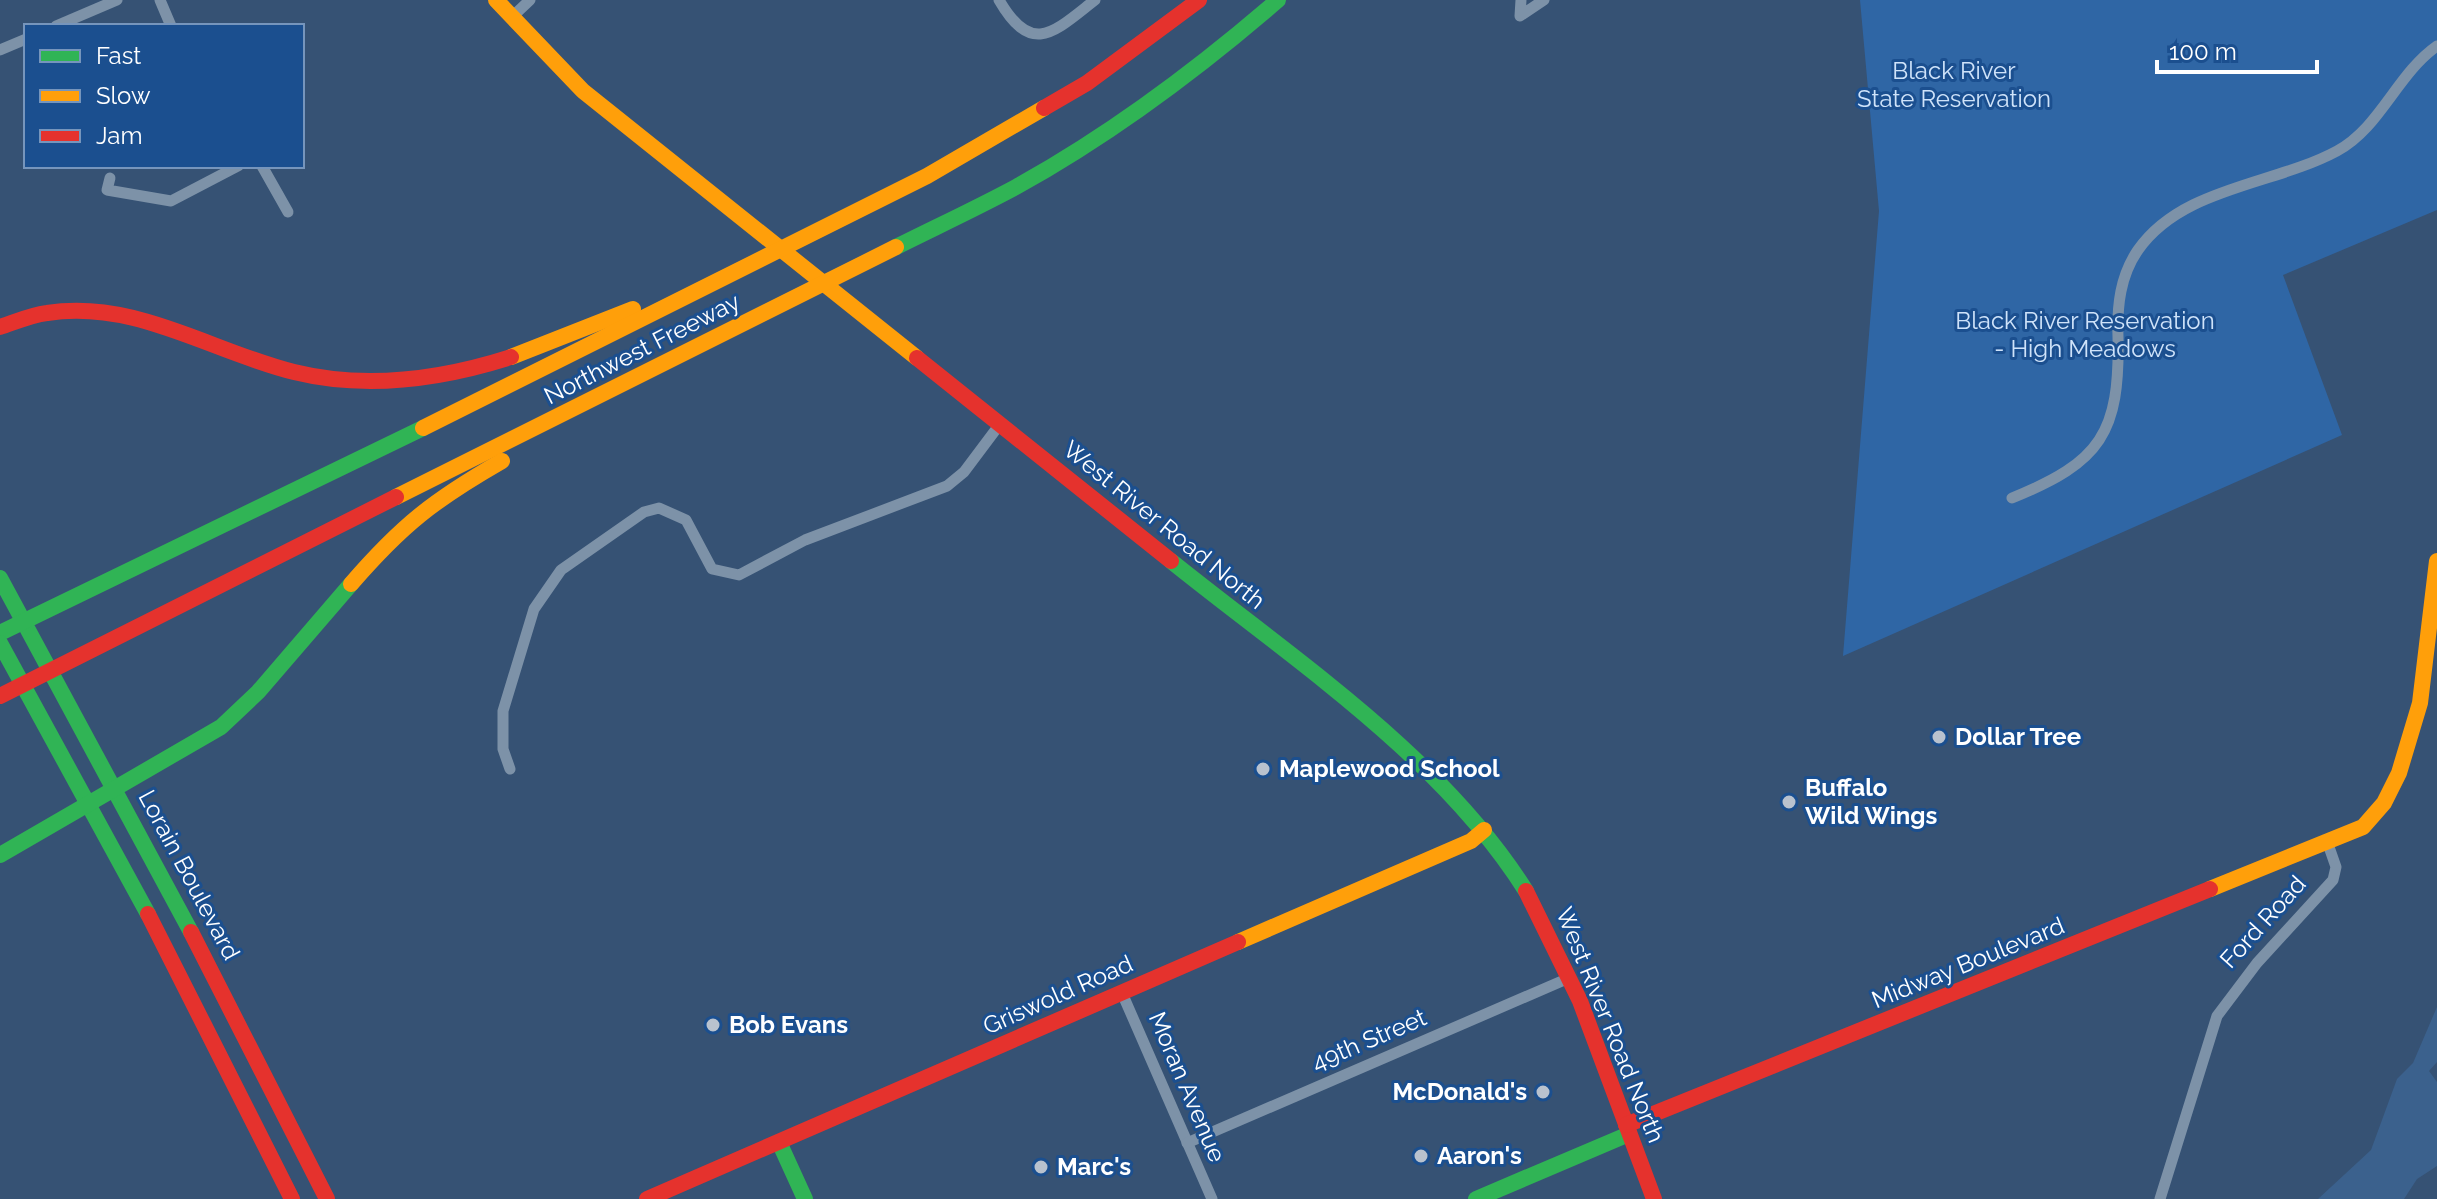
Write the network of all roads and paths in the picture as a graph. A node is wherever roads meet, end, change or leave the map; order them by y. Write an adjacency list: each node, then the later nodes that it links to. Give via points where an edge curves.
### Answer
1 (117, 0): 12 (street)
2 (160, 0): 13 (street)
3 (496, 0): 11 (main road, West River Road North)
4 (530, 0): 11 (street)
5 (999, 0): 6 (street, via 1021,30 1036,36 1053,31)
6 (1095, 0)
7 (1199, 0): 23 (main road, via 1050,107 888,196)
8 (1278, 0): 25 (main road, Northwest Freeway, via 1196,69 1089,144 981,206)
9 (1521, 0): 10 (street, via 1520,16)
10 (1544, 0)
11 (512, 17): 26 (main road, West River Road North, via 583,91)
12 (61, 24)
13 (170, 24)
14 (24, 40): 16 (street)
15 (2437, 46): 18 (street)
16 (0, 50)
17 (2437, 58): 18 (street)
18 (2411, 67): 27 (street, via 2348,144 2181,211 2154,231 2130,263 2122,286 2119,388 2105,433 2074,468)
19 (234, 168): 21 (street, via 171,201 107,190)
20 (263, 168): 22 (street)
21 (110, 178)
22 (288, 212)
23 (750, 261): 24 (main road, via 547,344 470,370 418,380 337,380 301,374 149,319 100,308 42,312); 30 (main road, Northwest Freeway, via 238,520)
24 (0, 327)
25 (732, 332): 32 (main road, Northwest Freeway); 34 (main road, via 681,367 442,495 360,569 233,718)
26 (1000, 424): 33 (street, via 947,486 805,540 739,575 712,569 686,520 659,508 644,512 584,552 550,581 534,609 503,711 503,749); 36 (main road, West River Road North, via 1399,744)
27 (2012, 498)
28 (2437, 561): 37 (main road, via 2420,696 2402,769 2373,818)
29 (0, 578): 34 (main road, Lorain Boulevard)
30 (0, 633)
31 (0, 643): 35 (main road)
32 (0, 696)
33 (510, 769)
34 (117, 788): 35 (main road); 46 (main road, Lorain Boulevard)
35 (90, 806): 38 (main road); 45 (main road)
36 (1484, 830): 39 (main road, West River Road North, via 1527,891); 40 (main road, Griswold Road, via 1471,841)
37 (2328, 844): 41 (main road, Midway Boulevard); 51 (street, Ford Road, via 2336,867 2333,880 2257,963 2216,1020)
38 (0, 855)
39 (1569, 978): 41 (main road, West River Road North); 43 (street, 49th Street)
40 (1122, 993): 42 (main road, Griswold Road); 43 (street, Moran Avenue)
41 (1628, 1130): 44 (main road, Midway Boulevard); 50 (main road, West River Road North)
42 (779, 1142): 47 (main road, Griswold Road); 48 (main road)
43 (1187, 1143): 49 (street, Moran Avenue)
44 (1482, 1198)
45 (292, 1199)
46 (327, 1199)
47 (647, 1199)
48 (805, 1199)
49 (1212, 1199)
50 (1654, 1199)
51 (2160, 1199)

